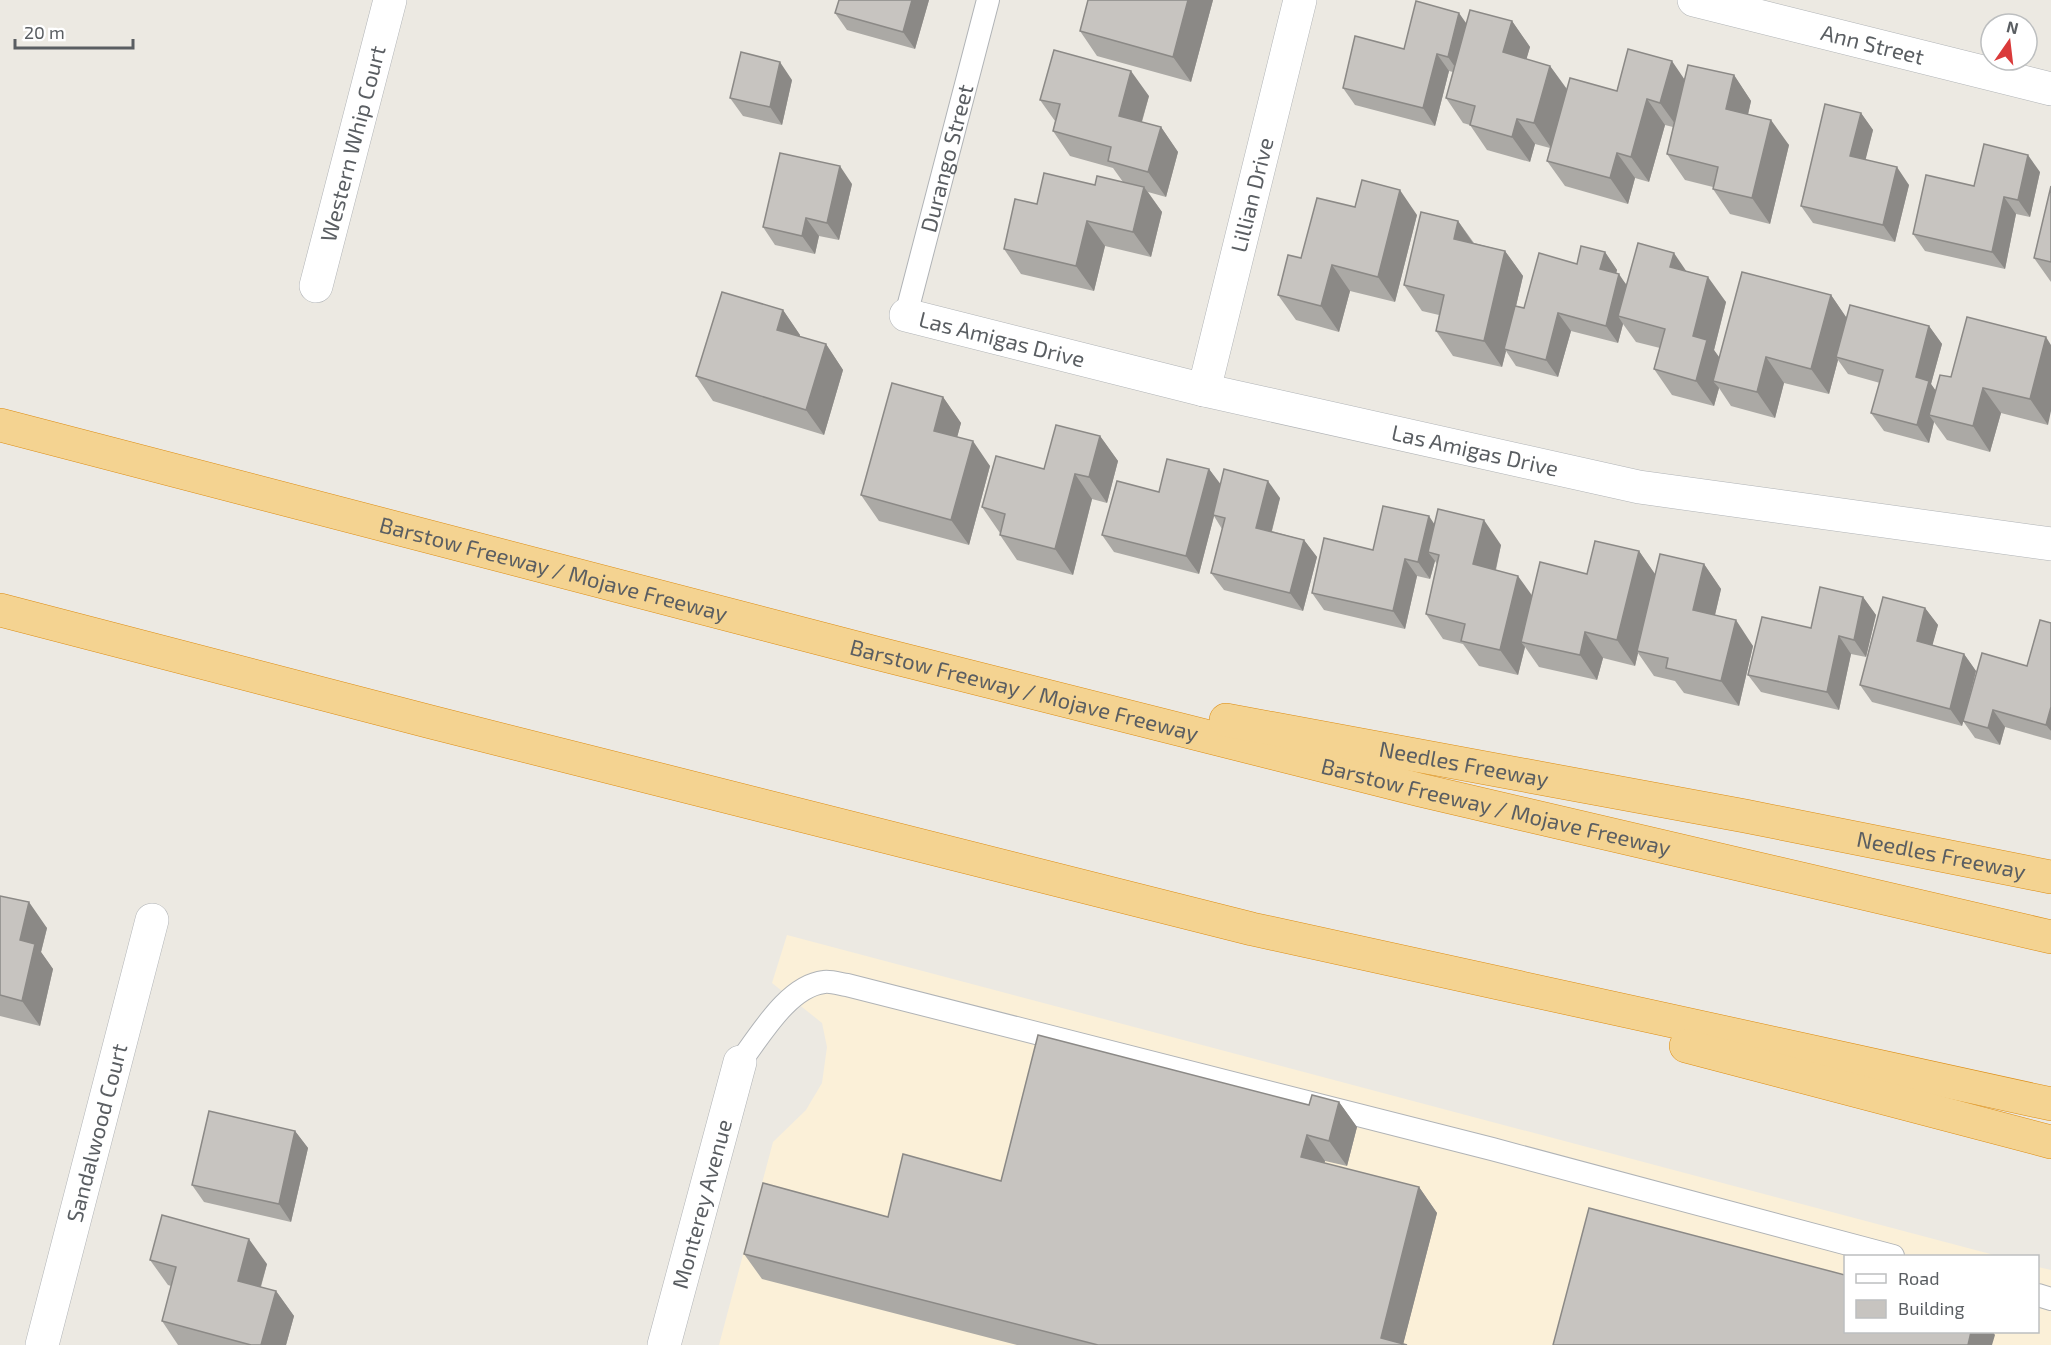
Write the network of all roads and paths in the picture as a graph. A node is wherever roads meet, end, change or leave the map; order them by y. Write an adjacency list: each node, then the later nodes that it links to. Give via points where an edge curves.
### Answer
1 (390, 0): 6 (street, Western Whip Court)
2 (988, 0): 7 (lane, Durango Street)
3 (1300, 0): 8 (street, Lillian Drive)
4 (1694, 0): 5 (street, Ann Street)
5 (2051, 90)
6 (316, 286)
7 (906, 315): 8 (street, Las Amigas Drive)
8 (1204, 390): 10 (street, Las Amigas Drive, via 1639,487)
9 (0, 425): 12 (highway, Barstow Freeway / Mojave Freeway)
10 (2051, 544)
11 (0, 610): 15 (highway)
12 (876, 653): 13 (highway, Needles Freeway); 16 (highway, Barstow Freeway / Mojave Freeway, via 1420,790)
13 (2051, 877)
14 (152, 920): 21 (street, Sandalwood Court)
15 (1252, 929): 18 (highway); 19 (highway)
16 (2051, 937)
17 (740, 1062): 20 (lane, via 788,1000 802,989 824,981 1492,1149); 22 (street, Monterey Avenue)
18 (2051, 1104)
19 (2051, 1142)
20 (1886, 1255)
21 (42, 1345)
22 (664, 1345)

